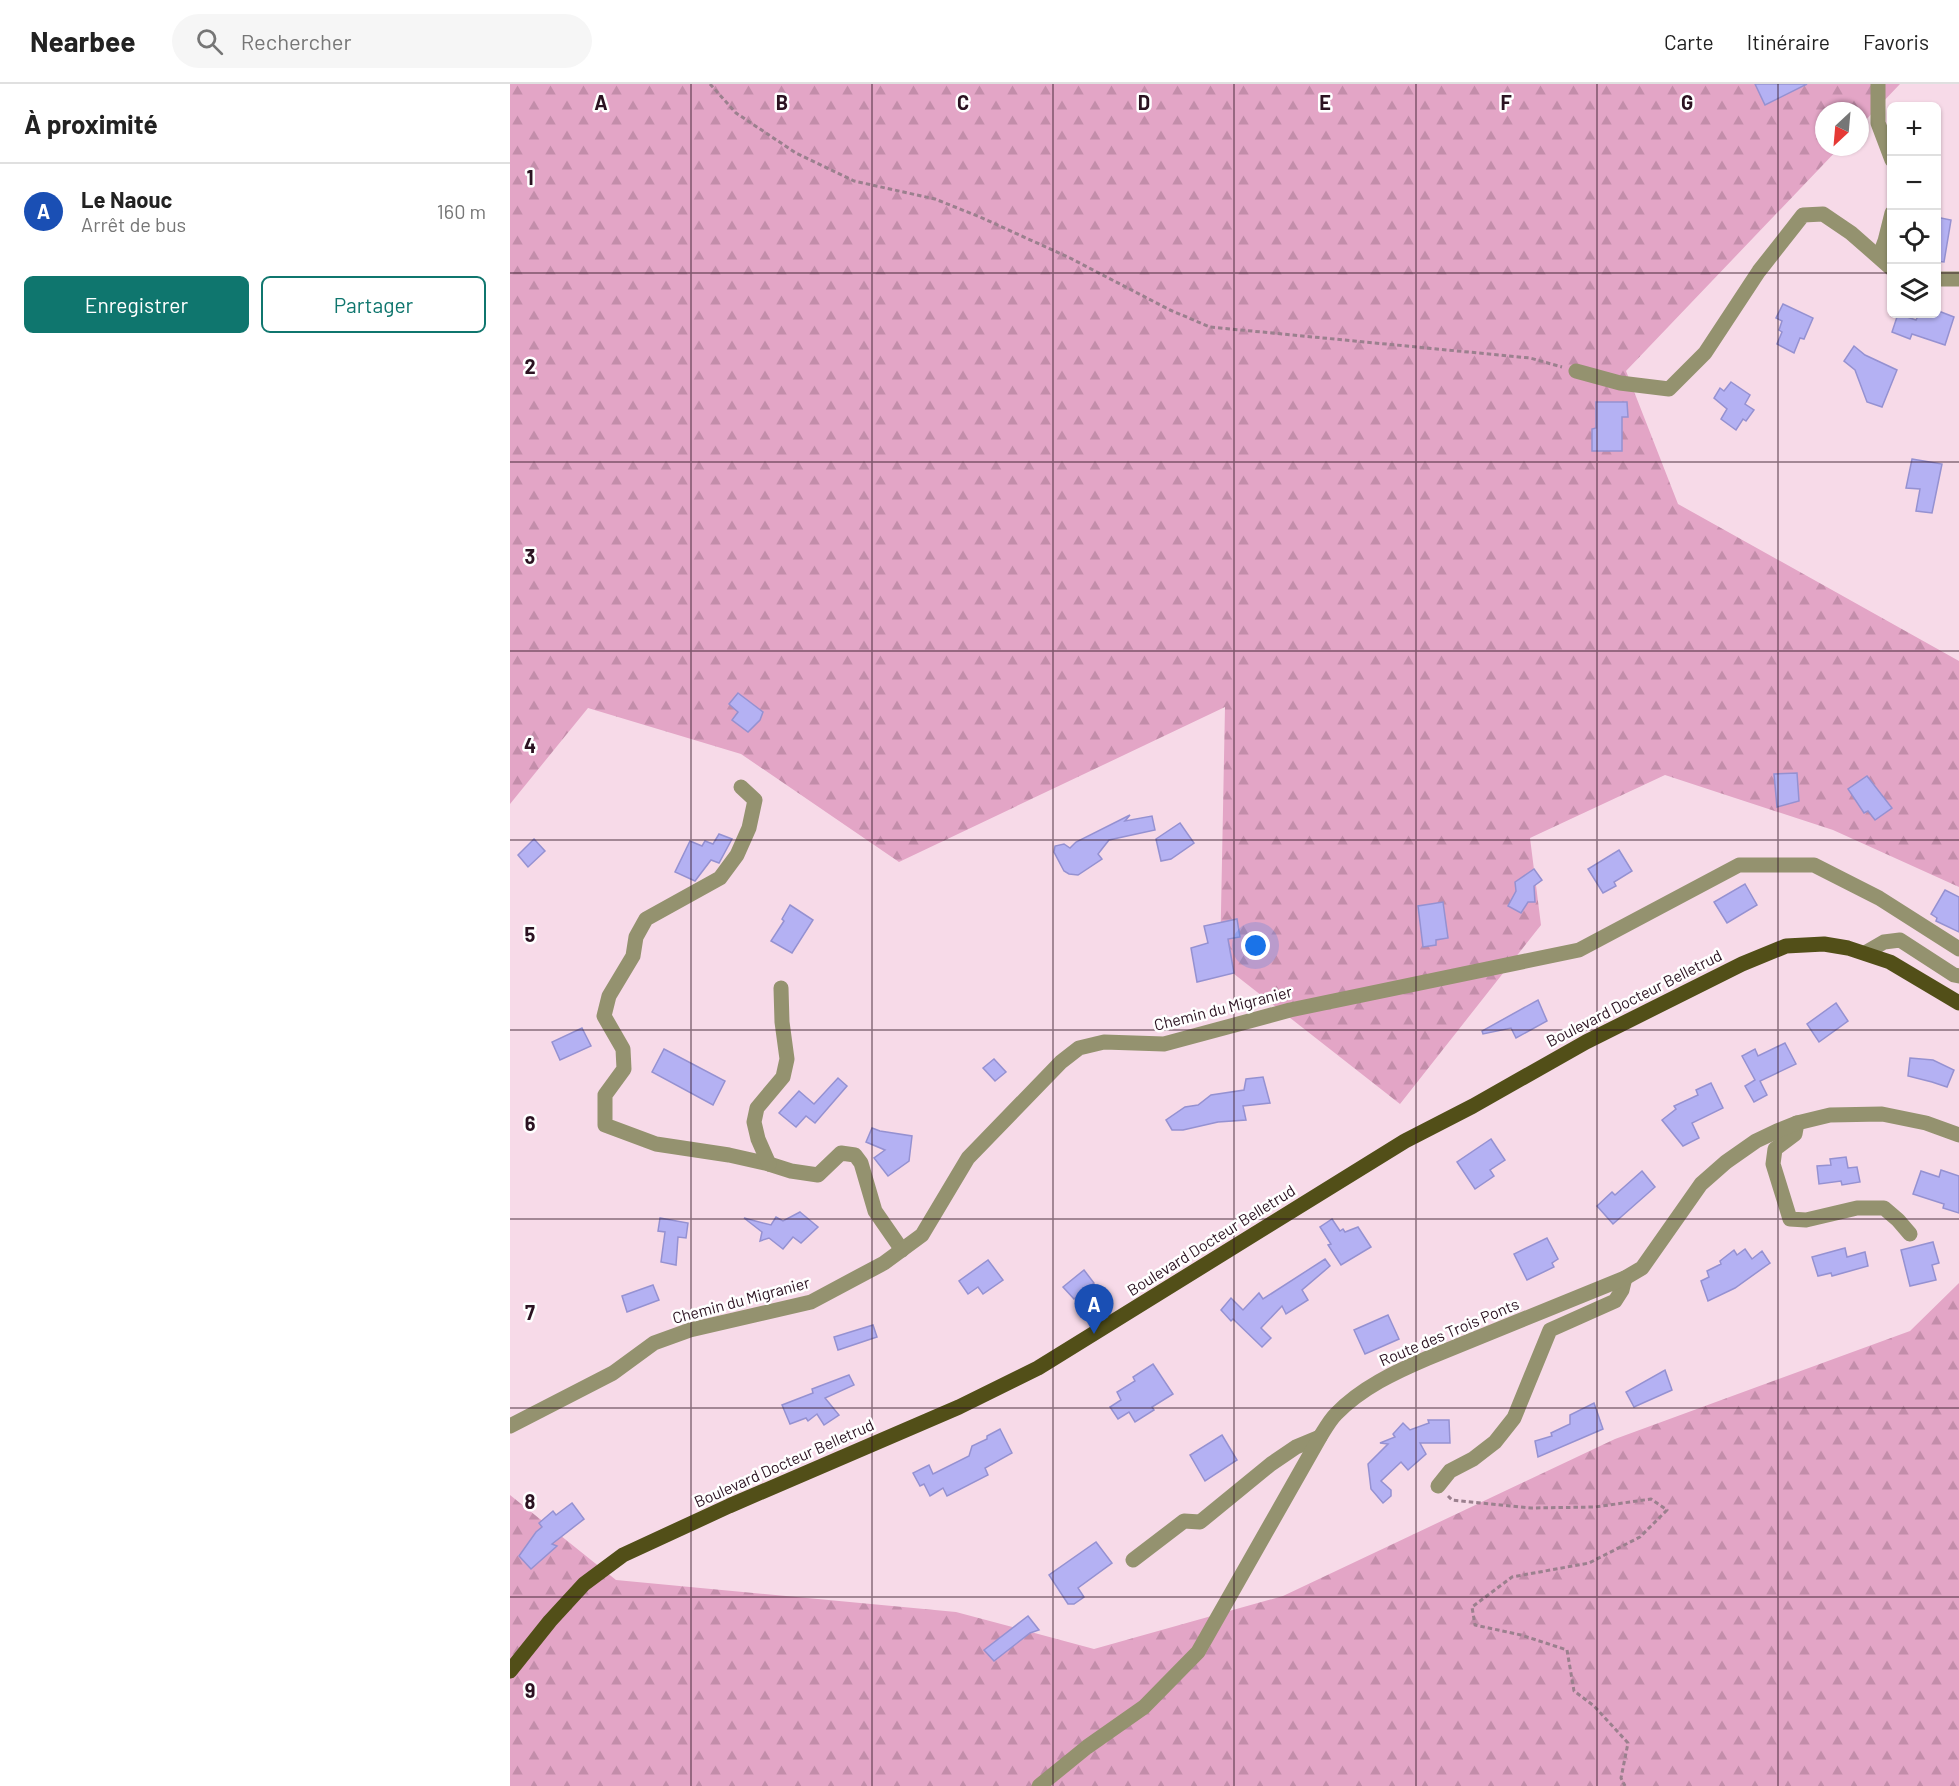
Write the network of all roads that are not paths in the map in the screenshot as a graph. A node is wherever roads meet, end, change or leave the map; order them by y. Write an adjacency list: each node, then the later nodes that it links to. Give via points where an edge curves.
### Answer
1 (1878, 84): 2 (street, via 1878,123)
2 (1890, 156)
3 (1887, 231): 4 (street)
4 (1880, 257): 5 (street); 8 (street, via 1823,213 1803,215 1705,353 1669,389 1620,383)
5 (1887, 266)
6 (1941, 279): 7 (street)
7 (1959, 279)
8 (1576, 371)
9 (741, 787): 17 (street, via 755,800 750,828 737,855 720,878 646,919 636,937 633,956 609,996 604,1016 623,1049 624,1069 605,1095 605,1125 656,1144)
10 (1959, 949): 19 (street, Chemin du Migranier, via 1879,898 1814,865 1739,865 1579,950 1290,1010 1164,1044 1104,1042 1079,1048 968,1158 922,1234)
11 (1865, 953): 12 (street, via 1884,942 1900,940); 14 (main road, Boulevard Docteur Belletrud, via 1890,962); 25 (main road, Boulevard Docteur Belletrud, via 1824,944 1786,946 1696,985 1586,1042 1406,1141 1038,1368 959,1407 623,1555 584,1584)
12 (1959, 976)
13 (782, 988): 17 (street, via 787,1059 783,1077 757,1108 754,1122)
14 (1959, 1003)
15 (1797, 1123): 16 (street, Route des Trois Ponts, via 1830,1115 1882,1114); 18 (street, via 1795,1134 1775,1149 1773,1164 1790,1219 1806,1220 1857,1208 1884,1208); 20 (street, Route des Trois Ponts, via 1756,1141 1701,1184 1641,1268)
16 (1959, 1135)
17 (769, 1164): 19 (street, via 818,1175 841,1153 855,1155 875,1211)
18 (1910, 1234)
19 (902, 1250): 21 (street, Chemin du Migranier, via 811,1302 690,1330 654,1343 613,1373)
20 (1625, 1278): 22 (street, Route des Trois Ponts, via 1398,1371 1335,1414); 23 (street, via 1615,1301 1550,1330 1514,1418 1495,1442 1450,1471)
21 (510, 1426)
22 (1320, 1437): 24 (street, via 1270,1464 1200,1522 1184,1521); 26 (street, Route des Trois Ponts, via 1198,1652 1144,1707)
23 (1438, 1486)
24 (1133, 1560)
25 (510, 1671)
26 (1039, 1786)

